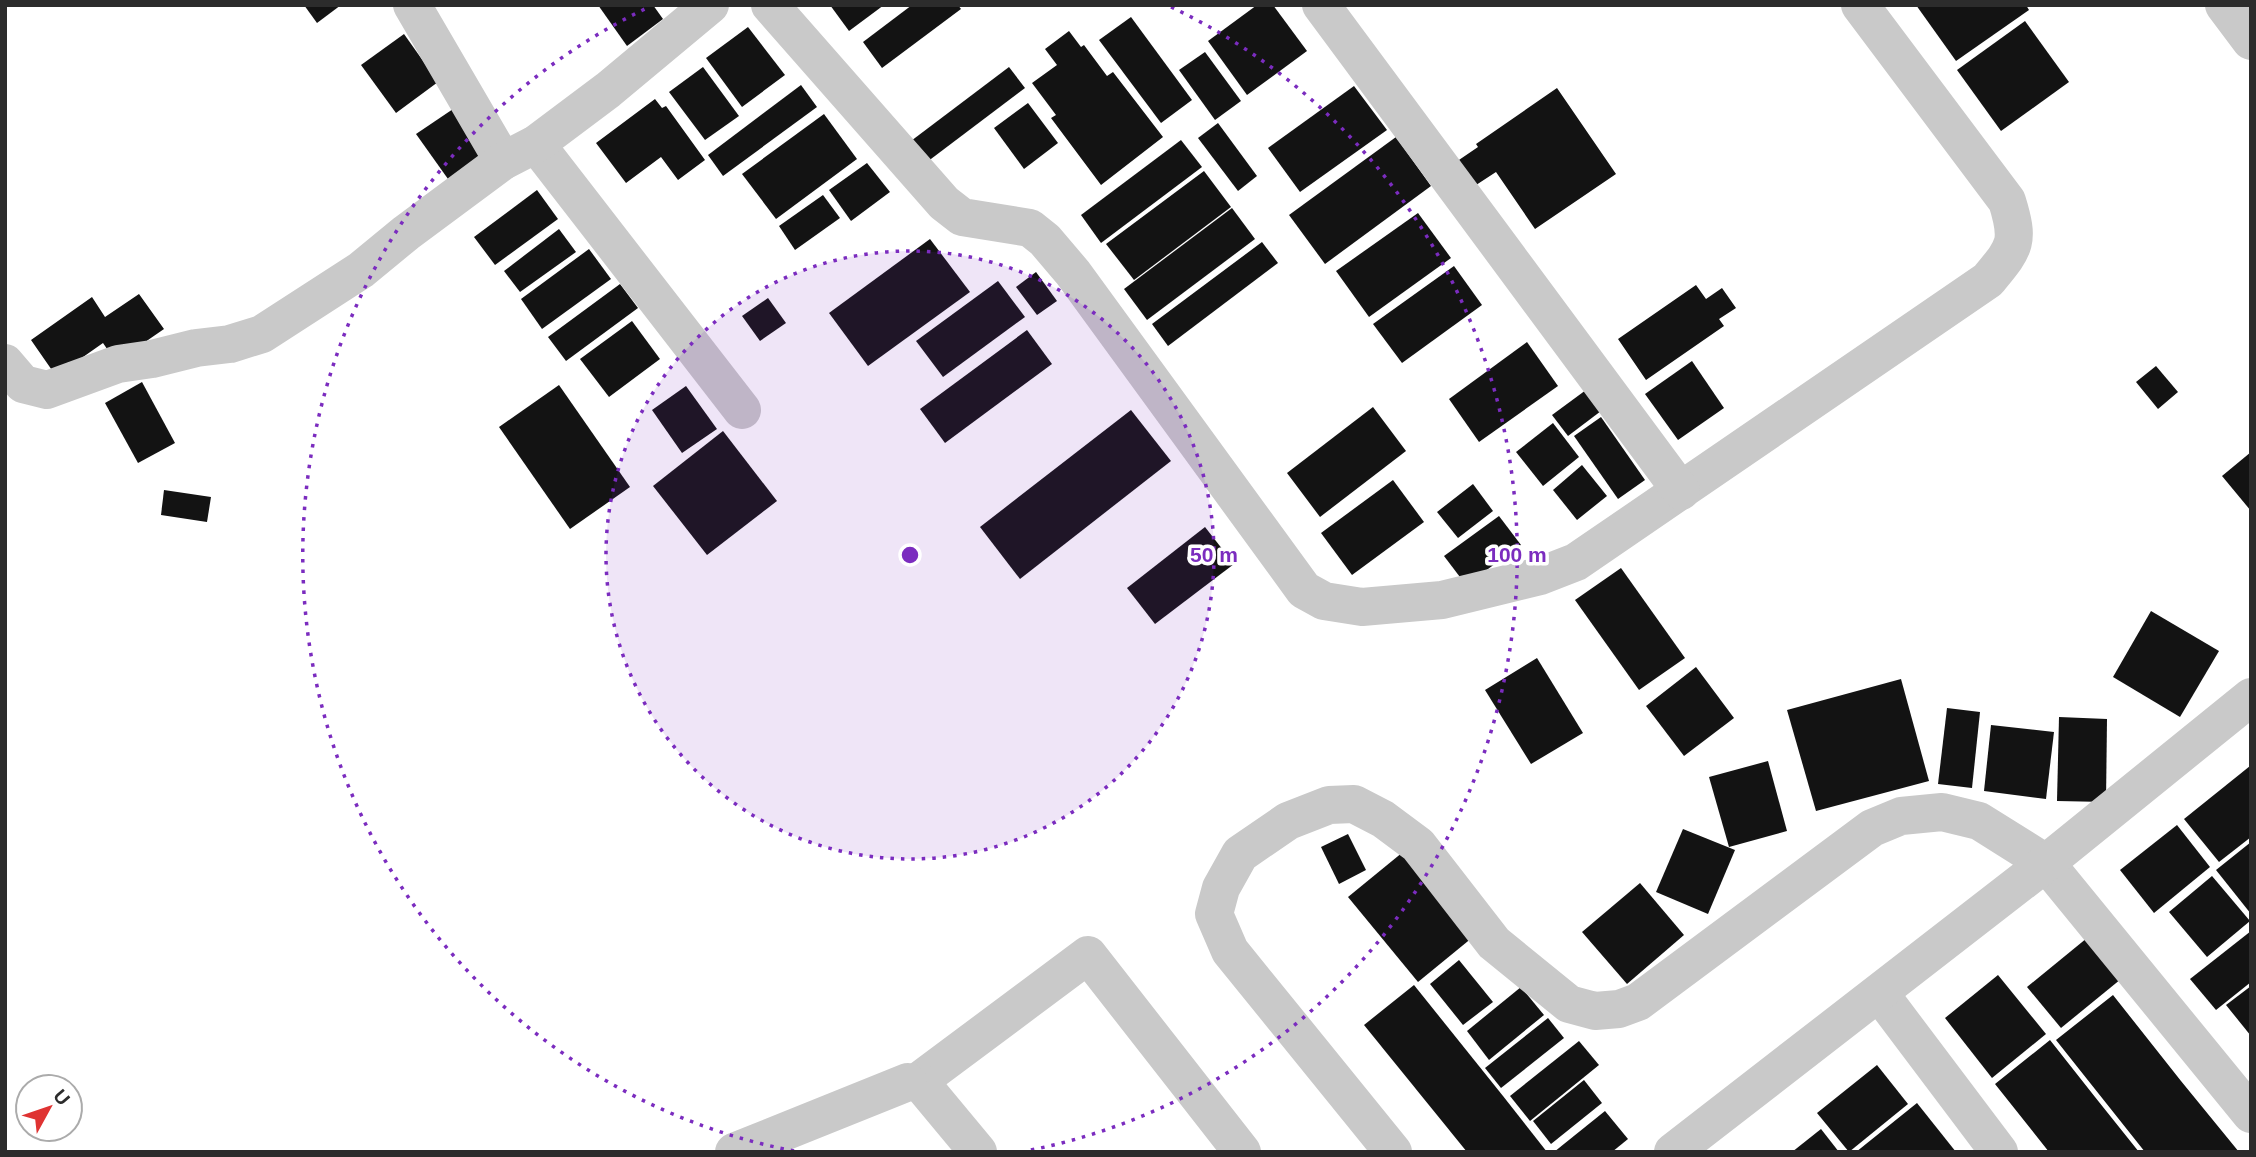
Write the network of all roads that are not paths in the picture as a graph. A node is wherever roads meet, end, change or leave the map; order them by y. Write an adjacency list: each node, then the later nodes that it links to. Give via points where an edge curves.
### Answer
1 (412, 5): 8 (street)
2 (710, 5): 8 (street, via 608,90)
3 (771, 5): 11 (street, via 944,204 962,217 1030,229 1045,240 1304,590 1324,601 1362,607 1442,600 1540,576 1576,562)
4 (1321, 5): 11 (street)
5 (1860, 5): 11 (street, via 2007,201 2013,220 2011,252 1988,280)
6 (2224, 5): 7 (street)
7 (2251, 41)
8 (519, 152): 9 (street, via 361,270 262,334 118,364 47,390 23,384); 10 (street)
9 (5, 363)
10 (742, 410)
11 (1681, 491)
12 (2248, 703): 13 (street)
13 (2046, 863): 14 (street); 16 (street); 22 (street, via 1979,821 1942,812 1901,816 1872,828 1638,1002 1595,1011 1569,1004 1494,943 1418,845 1383,819 1354,804 1329,805 1288,821 1240,854 1221,888 1214,914 1230,951)
14 (1880, 993): 17 (street); 23 (street)
15 (913, 1081): 18 (street); 19 (street); 20 (street); 21 (street, via 1088,955)
16 (2251, 1114)
17 (1693, 1146)
18 (734, 1152)
19 (949, 1152)
20 (978, 1152)
21 (1242, 1152)
22 (1394, 1152)
23 (1999, 1152)

